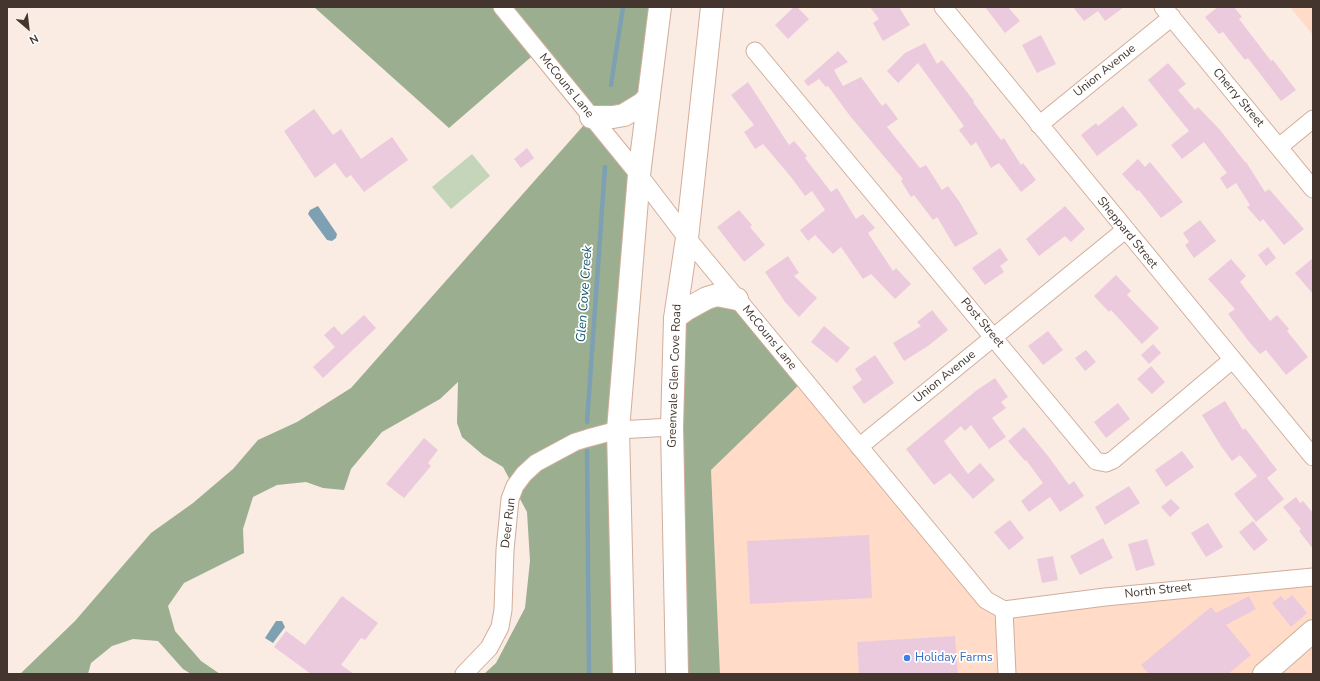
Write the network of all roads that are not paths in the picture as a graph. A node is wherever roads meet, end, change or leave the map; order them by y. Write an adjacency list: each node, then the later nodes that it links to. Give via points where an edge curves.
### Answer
1 (502, 7): 8 (street, McCouns Lane)
2 (660, 7): 7 (main road)
3 (712, 7): 15 (main road, Greenvale Glen Cove Road)
4 (943, 7): 10 (street, Sheppard Street)
5 (1167, 12): 10 (street, Union Avenue); 11 (street, Cherry Street)
6 (755, 51): 18 (street, Post Street)
7 (648, 97): 8 (main road, via 624,115); 12 (main road)
8 (591, 117): 12 (street, McCouns Lane)
9 (1313, 119): 11 (street)
10 (1039, 125): 14 (street, Sheppard Street)
11 (1279, 147): 13 (street, Cherry Street)
12 (639, 175): 15 (street, McCouns Lane); 21 (main road)
13 (1313, 189)
14 (1125, 230): 18 (street, Union Avenue); 19 (street, Sheppard Street)
15 (687, 238): 16 (street, McCouns Lane); 17 (main road, Greenvale Glen Cove Road)
16 (737, 299): 17 (main road, via 717,296 707,298); 22 (street, McCouns Lane)
17 (675, 318): 20 (main road, Greenvale Glen Cove Road)
18 (994, 337): 19 (street, Post Street, via 1096,461 1106,463 1113,460); 22 (street, Union Avenue)
19 (1232, 360): 23 (street, Sheppard Street)
20 (672, 427): 21 (street, Deer Run); 29 (main road, Greenvale Glen Cove Road)
21 (618, 430): 27 (street, Deer Run, via 575,442 536,463 515,486 510,499 500,627 489,648); 28 (main road)
22 (859, 447): 25 (street, McCouns Lane, via 986,600)
23 (1313, 457)
24 (1313, 577): 25 (street, North Street, via 1105,597)
25 (1004, 610): 30 (street)
26 (1313, 631): 31 (main road)
27 (464, 674)
28 (624, 674)
29 (677, 674)
30 (1007, 674)
31 (1264, 674)

